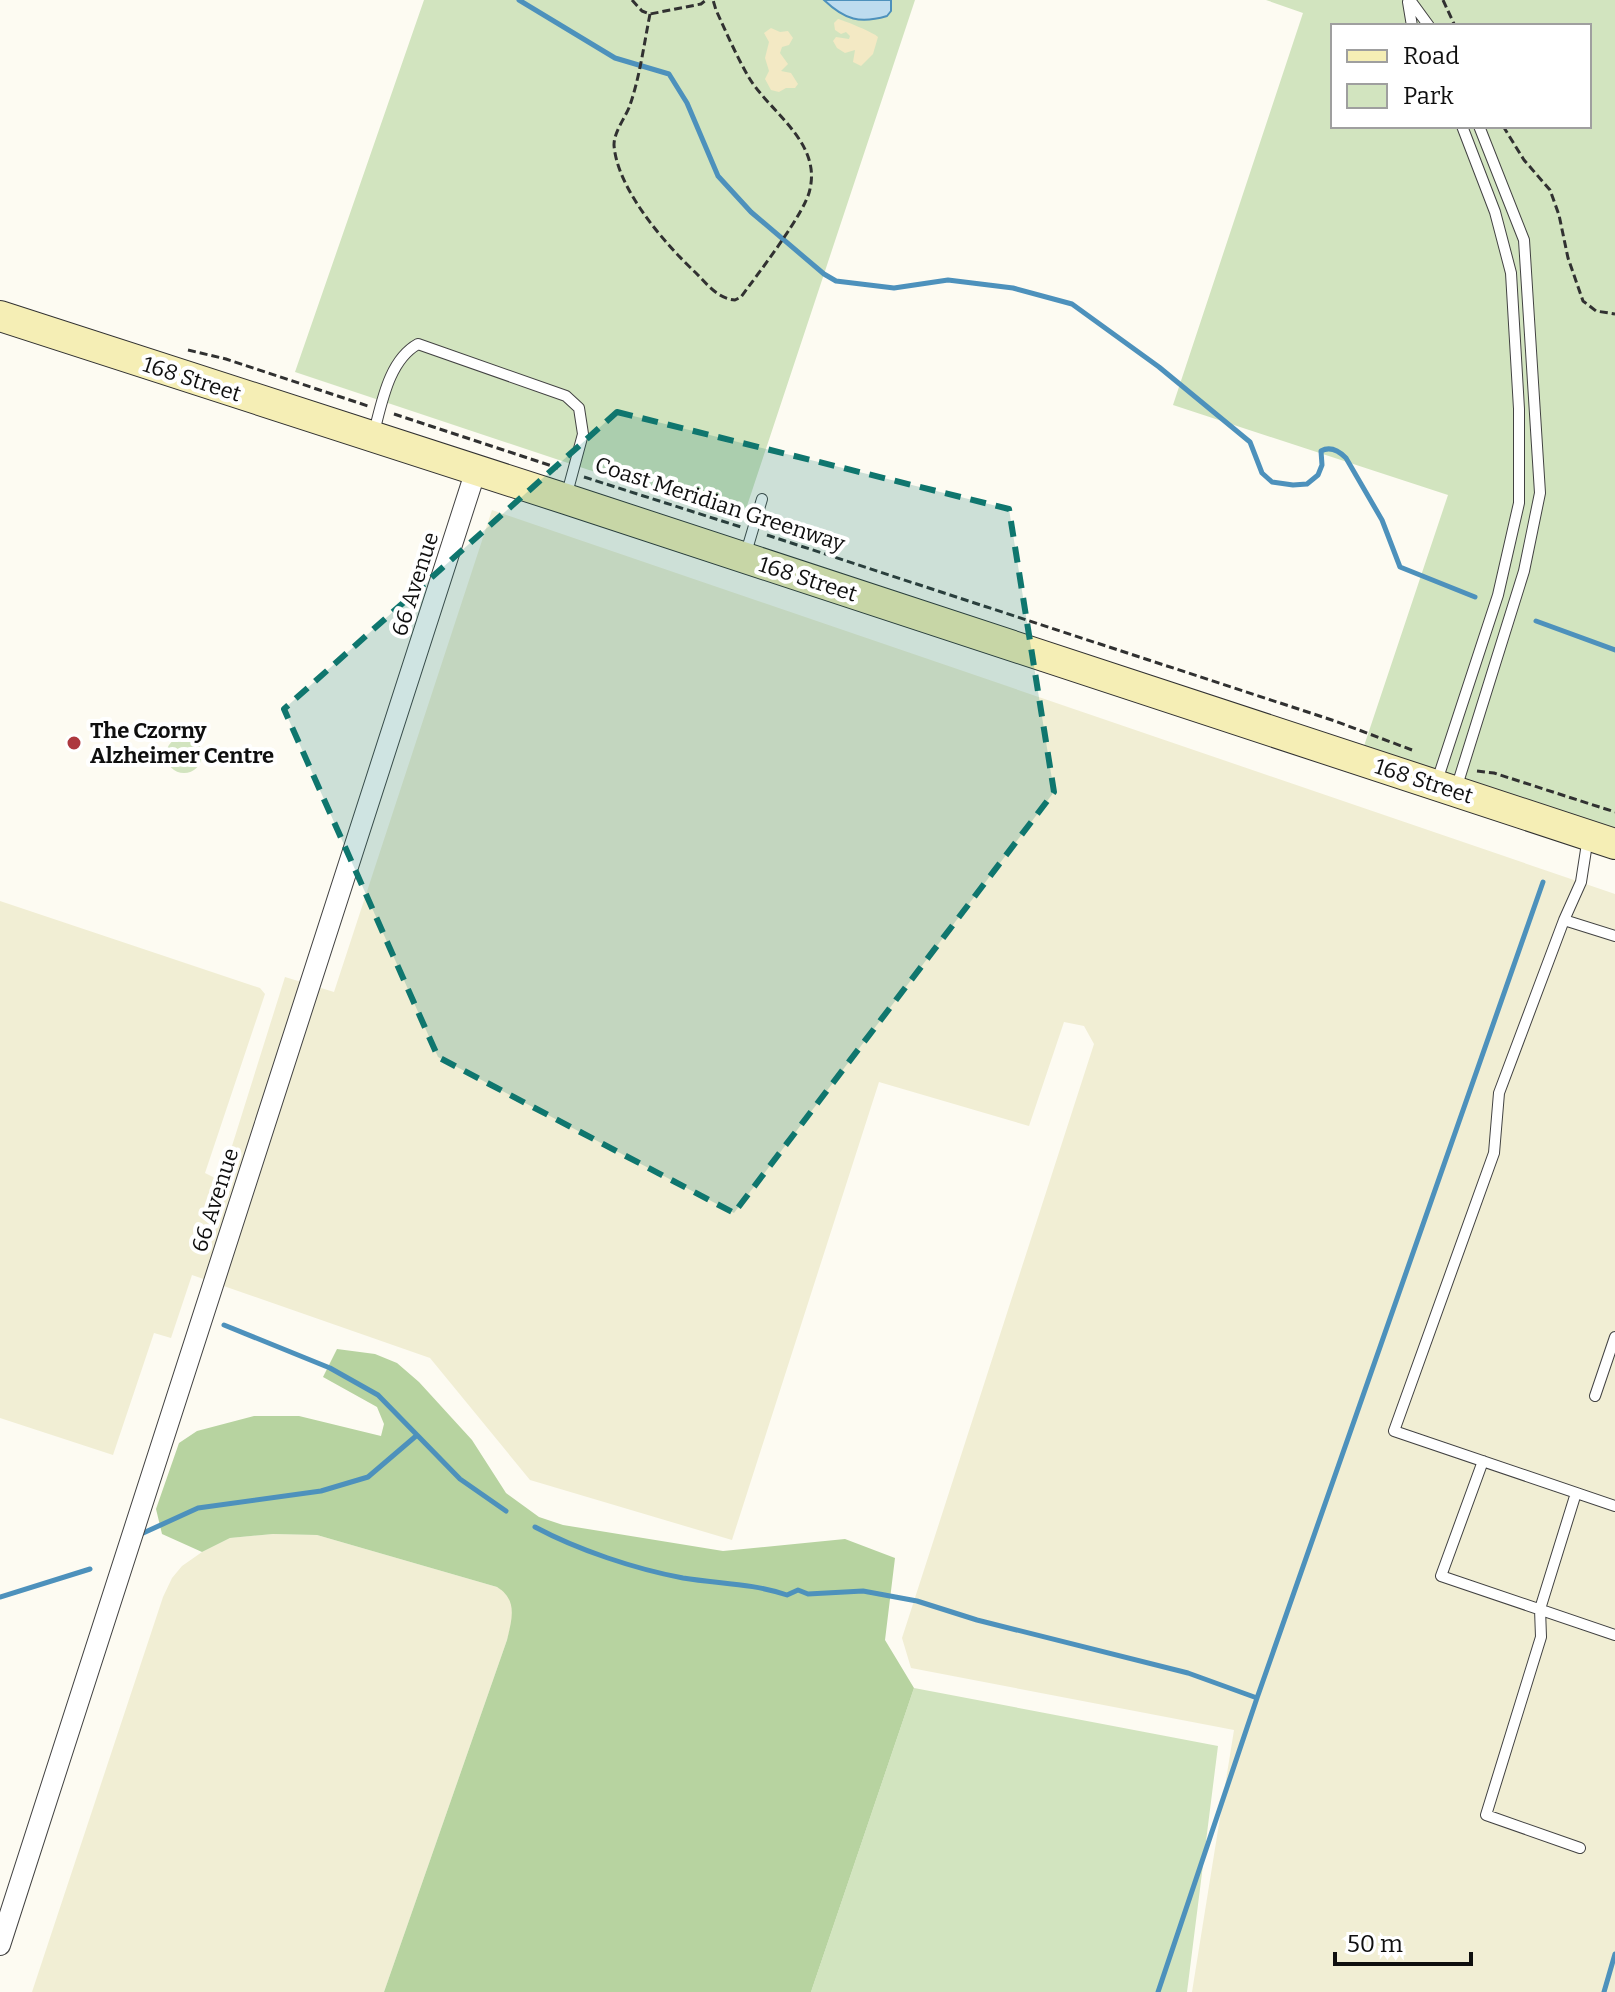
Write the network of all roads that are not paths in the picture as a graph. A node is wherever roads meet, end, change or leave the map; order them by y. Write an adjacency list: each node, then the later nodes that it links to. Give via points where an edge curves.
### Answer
1 (1409, 0): 2 (lane); 3 (lane)
2 (1412, 24)
3 (1427, 24)
4 (1463, 128): 12 (lane, via 1495,212 1511,273 1519,503)
5 (1480, 128): 12 (lane, via 1524,240 1540,493 1524,571)
6 (0, 316): 7 (main road, 168 Street)
7 (376, 424): 8 (main road, 168 Street); 9 (lane, via 399,361 418,344 566,396 579,408 583,434)
8 (476, 470): 9 (main road, 168 Street); 24 (street, 66 Avenue)
9 (569, 486): 11 (main road, 168 Street)
10 (762, 499): 11 (lane)
11 (749, 544): 12 (main road, 168 Street)
12 (1446, 788): 13 (main road, 168 Street)
13 (1602, 839): 14 (lane)
14 (1564, 920): 15 (lane); 18 (lane, via 1499,1093 1494,1153 1394,1431)
15 (1615, 936)
16 (1615, 1337): 17 (lane)
17 (1595, 1396)
18 (1483, 1461): 19 (lane); 21 (lane, via 1441,1576)
19 (1576, 1493): 20 (lane); 21 (lane)
20 (1615, 1506)
21 (1540, 1609): 22 (lane); 23 (lane, via 1541,1637 1486,1815)
22 (1615, 1635)
23 (1580, 1848)
24 (0, 1945)

